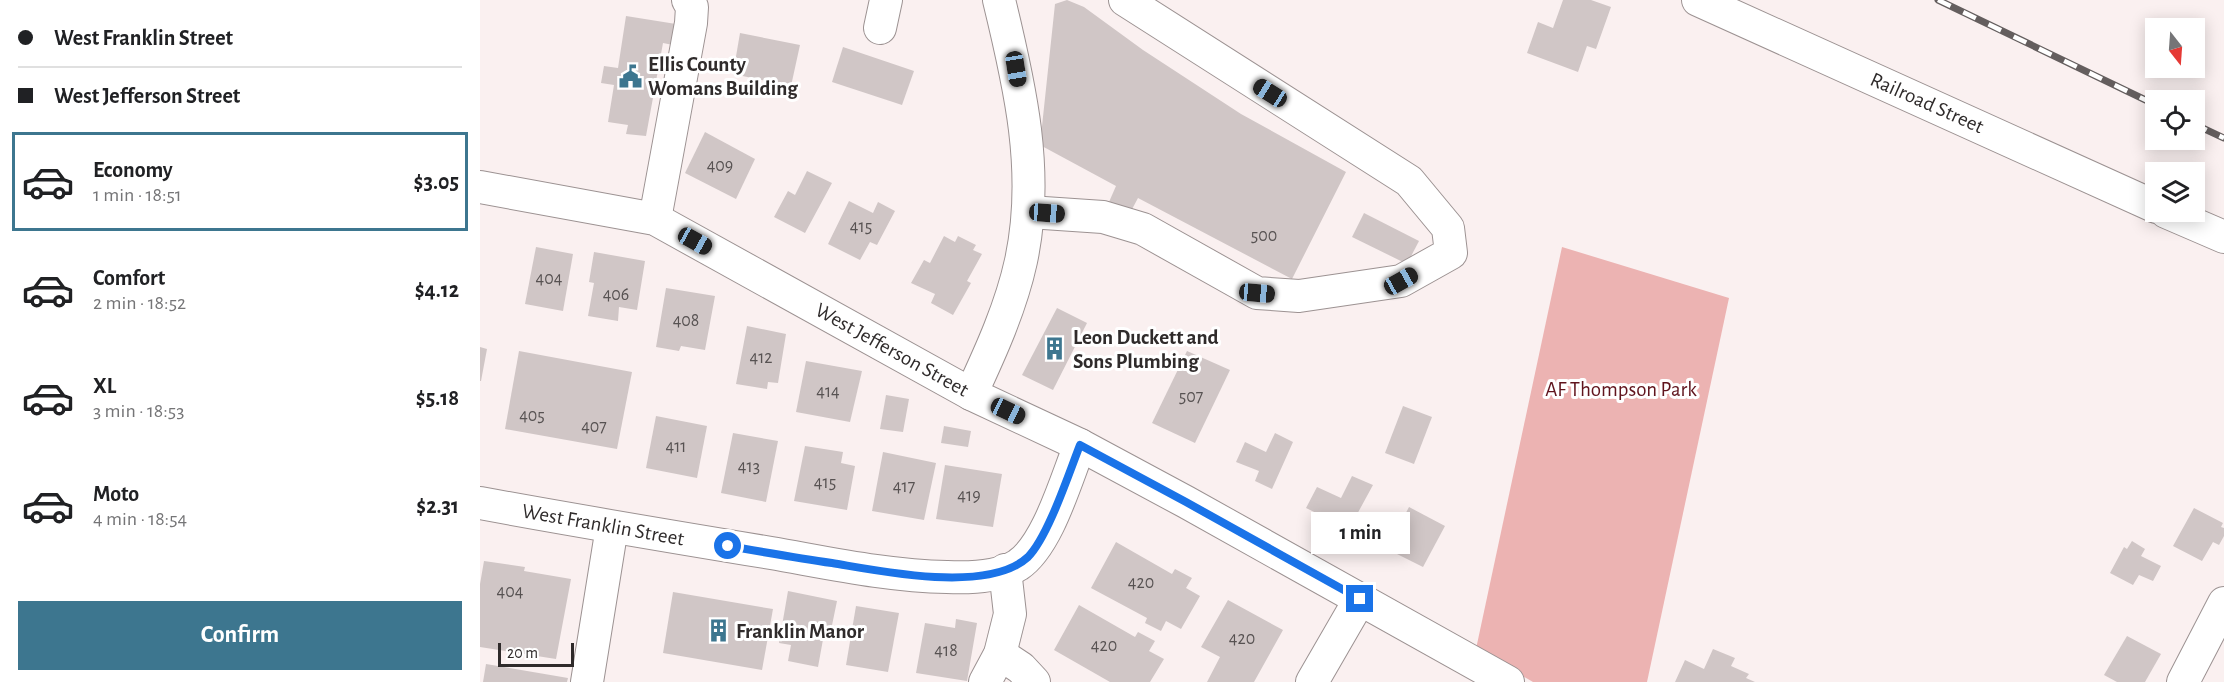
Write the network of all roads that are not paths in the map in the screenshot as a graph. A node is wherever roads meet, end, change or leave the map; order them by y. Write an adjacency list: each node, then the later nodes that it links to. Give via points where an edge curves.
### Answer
1 (688, 0): 8 (street, via 692,7 691,23)
2 (999, 0): 7 (street, via 1016,69 1028,145)
3 (1125, 0): 7 (street, via 1408,181 1448,228 1451,253 1401,281 1299,296 1257,293 1143,229 1103,217)
4 (1698, 0): 6 (street, Railroad Street)
5 (480, 187): 8 (street, West Jefferson Street)
6 (2145, 202)
7 (1029, 212): 11 (street, via 1021,262 997,337)
8 (656, 219): 11 (street, West Jefferson Street)
9 (2189, 222): 10 (street)
10 (2224, 237)
11 (971, 394): 12 (street, West Jefferson Street)
12 (1080, 445): 15 (street, West Franklin Street, via 1045,533 1029,555); 16 (street, West Jefferson Street)
13 (480, 503): 14 (street, West Franklin Street)
14 (612, 527): 15 (street, West Franklin Street, via 891,573 947,578); 19 (street)
15 (1005, 570): 18 (street, via 1010,614)
16 (1360, 599): 22 (street); 23 (street, West Jefferson Street)
17 (2224, 603): 24 (street)
18 (1000, 654): 20 (street); 21 (street)
19 (588, 682)
20 (985, 682)
21 (1034, 682)
22 (1312, 682)
23 (1508, 682)
24 (2183, 682)

